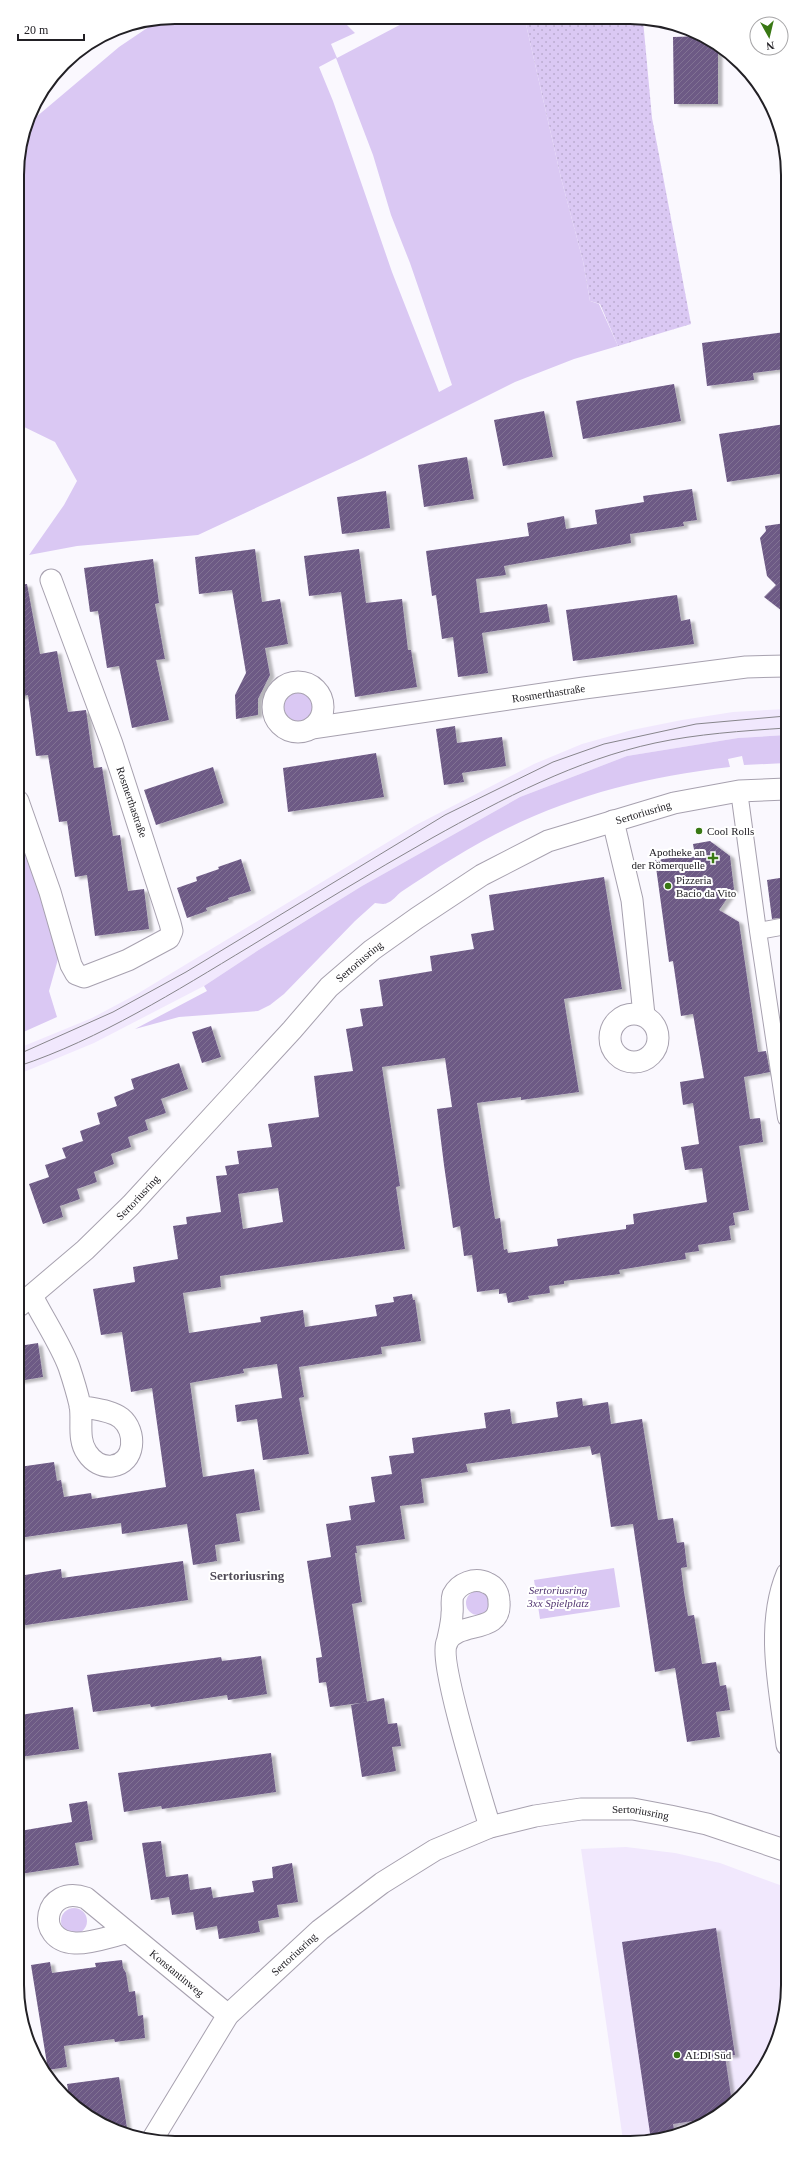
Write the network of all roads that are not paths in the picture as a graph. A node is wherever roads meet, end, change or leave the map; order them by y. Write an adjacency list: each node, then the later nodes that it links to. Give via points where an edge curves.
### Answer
1 (51, 580): 6 (street, Rosmerthastraße, via 148,850 172,931 169,938 84,977 76,974)
2 (781, 666): 3 (street, Rosmerthastraße, via 746,667 584,688)
3 (312, 728)
4 (781, 789): 5 (street, Sertoriusring)
5 (739, 791): 7 (street, Sertoriusring, via 674,803); 9 (street)
6 (24, 818)
7 (613, 821): 10 (street, via 632,900); 12 (street, Sertoriusring, via 548,842 482,875 372,950 329,986 292,1030 131,1205 85,1250)
8 (781, 927): 9 (street)
9 (758, 932): 11 (street)
10 (644, 1015)
11 (781, 1085)
12 (26, 1301): 13 (street, Sertoriusring, via 68,1365)
13 (80, 1406)
14 (781, 1596): 15 (street)
15 (781, 1609)
16 (781, 1622): 18 (street, via 775,1646)
17 (447, 1643): 19 (street, via 446,1655 455,1702)
18 (781, 1696)
19 (490, 1827): 20 (street, Sertoriusring, via 581,1808 633,1809 707,1824); 22 (street, Sertoriusring, via 435,1850 382,1883 320,1930)
20 (781, 1849)
21 (126, 1932): 22 (street, Konstantinweg)
22 (228, 2015): 23 (street, Sertoriusring)
23 (155, 2135)

